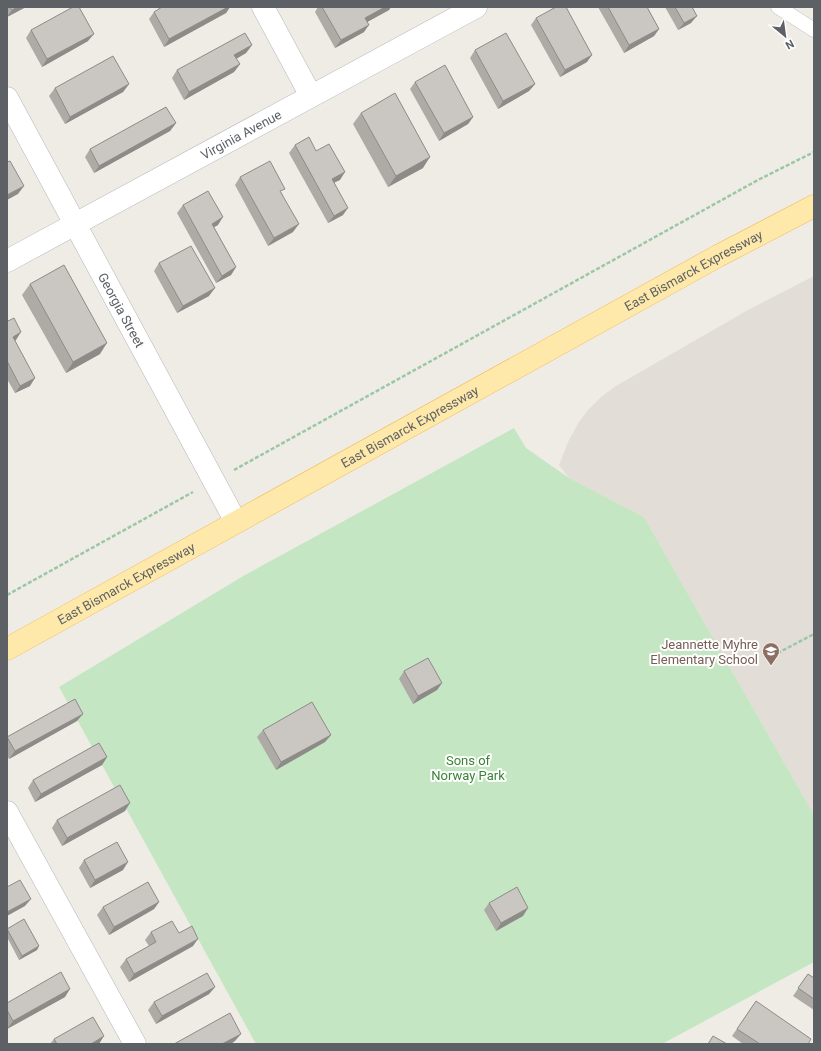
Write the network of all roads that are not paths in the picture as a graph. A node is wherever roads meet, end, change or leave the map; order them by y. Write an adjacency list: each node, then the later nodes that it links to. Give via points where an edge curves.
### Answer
1 (263, 7): 5 (street)
2 (476, 7): 5 (street, Virginia Avenue)
3 (778, 7): 4 (lane)
4 (814, 30)
5 (311, 96): 8 (street, Virginia Avenue)
6 (7, 98): 8 (street, Georgia Street)
7 (814, 206): 10 (main road, East Bismarck Expressway, via 718,256)
8 (76, 224): 9 (street, Virginia Avenue); 10 (street, Georgia Street)
9 (7, 261)
10 (236, 522): 11 (main road, East Bismarck Expressway)
11 (7, 649)
12 (7, 812): 13 (street)
13 (135, 1044)

